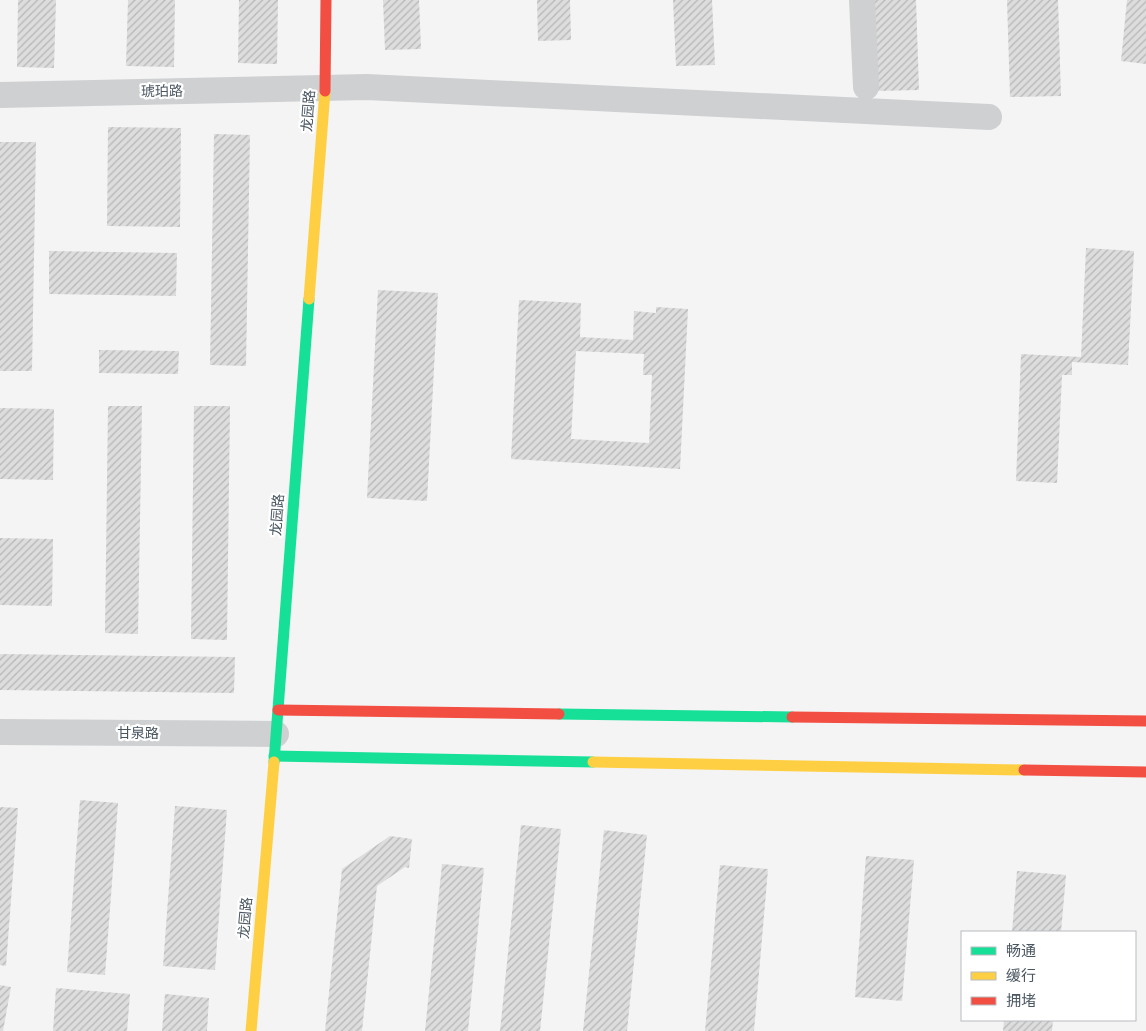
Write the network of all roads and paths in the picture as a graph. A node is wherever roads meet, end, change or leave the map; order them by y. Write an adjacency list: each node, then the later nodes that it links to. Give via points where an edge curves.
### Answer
1 (326, 0): 4 (street, 龙园路)
2 (862, 0): 3 (street)
3 (866, 86)
4 (324, 88): 5 (street, 琥珀路); 6 (street, 琥珀路, via 367,87); 9 (street, 龙园路)
5 (0, 95)
6 (989, 117)
7 (1146, 721): 9 (street)
8 (0, 732): 9 (street, 甘泉路)
9 (276, 733): 10 (street); 11 (street, 龙园路)
10 (1146, 772)
11 (251, 1031)

